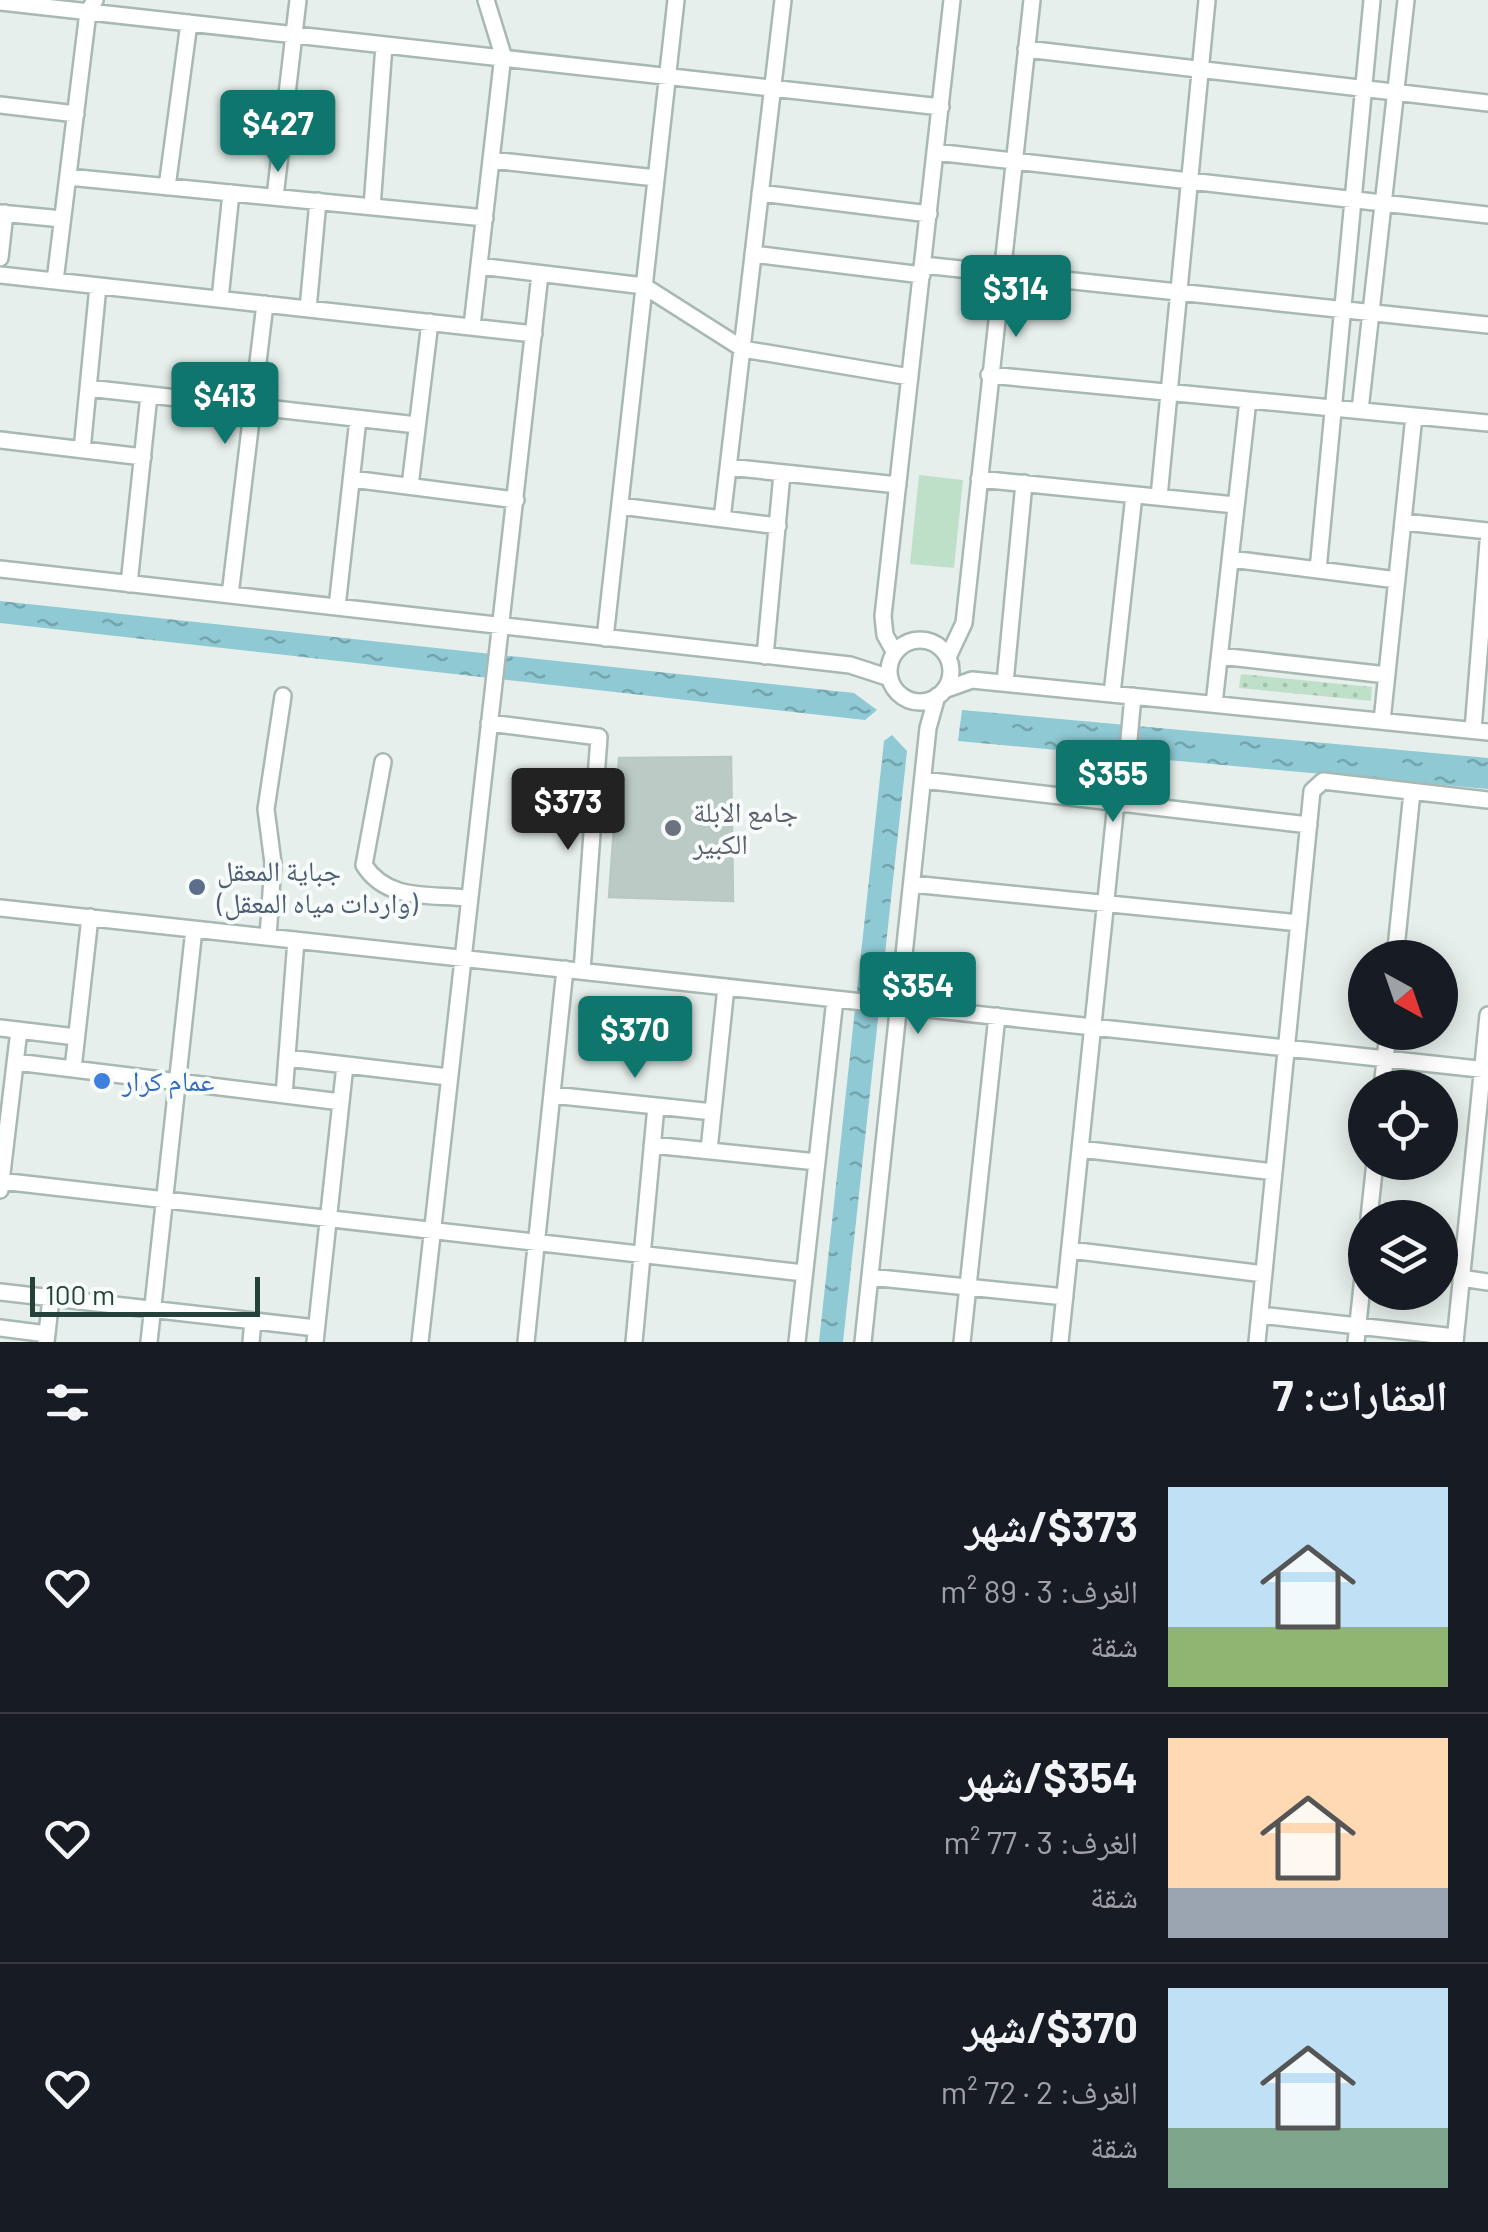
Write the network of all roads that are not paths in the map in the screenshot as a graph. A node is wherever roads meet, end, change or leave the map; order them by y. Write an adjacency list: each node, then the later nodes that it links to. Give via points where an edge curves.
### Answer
1 (298, 0): 13 (street)
2 (486, 0): 16 (street)
3 (676, 0): 18 (street)
4 (783, 0): 19 (street)
5 (950, 0): 24 (street)
6 (1032, 0): 15 (street)
7 (1206, 0): 17 (street)
8 (1372, 0): 20 (street)
9 (1406, 0): 21 (street)
10 (0, 2): 11 (street)
11 (92, 6): 12 (street); 25 (street)
12 (188, 23): 13 (street); 32 (street)
13 (294, 35): 14 (street); 35 (street)
14 (384, 45): 16 (street); 39 (street)
15 (1026, 49): 17 (street); 28 (street)
16 (503, 55): 18 (street); 27 (street)
17 (1200, 69): 20 (street); 31 (street)
18 (667, 76): 19 (street); 30 (street)
19 (772, 88): 24 (street); 34 (street)
20 (1364, 88): 21 (street); 36 (street)
21 (1395, 92): 22 (street); 38 (street)
22 (1488, 103)
23 (0, 105): 25 (street)
24 (940, 107): 26 (street)
25 (76, 114): 29 (street)
26 (935, 152): 28 (street); 41 (street)
27 (491, 160): 30 (street); 43 (street)
28 (1014, 162): 31 (street); 49 (street)
29 (68, 177): 32 (street); 44 (street)
30 (656, 178): 54 (street)
31 (1190, 181): 36 (street); 55 (street)
32 (167, 186): 33 (street)
33 (231, 193): 35 (street); 56 (street)
34 (760, 193): 41 (street); 45 (street)
35 (275, 197): 37 (street)
36 (1353, 200): 38 (street); 59 (street)
37 (318, 201): 39 (street); 58 (street)
38 (1383, 203): 42 (street); 60 (street)
39 (372, 206): 43 (street)
40 (3, 213): 44 (street); 46 (street)
41 (928, 214): 48 (street)
42 (1488, 215)
43 (485, 218): 47 (street)
44 (62, 219): 52 (street)
45 (753, 254): 48 (street); 65 (street)
46 (0, 258)
47 (479, 266): 50 (street); 63 (street)
48 (922, 270): 49 (street); 67 (street)
49 (1001, 273): 55 (street); 66 (street)
50 (540, 274): 54 (street); 64 (street)
51 (0, 275): 52 (street)
52 (55, 281): 53 (street)
53 (98, 286): 56 (street); 68 (street)
54 (644, 286): 65 (street); 92 (street)
55 (1179, 292): 59 (street); 69 (street)
56 (220, 299): 57 (street)
57 (265, 304): 58 (street); 72 (street)
58 (308, 309): 61 (street)
59 (1343, 309): 60 (street); 73 (street)
60 (1371, 312): 62 (street); 74 (street)
61 (430, 322): 63 (street); 78 (street)
62 (1488, 324)
63 (472, 326): 64 (street)
64 (534, 334): 91 (street)
65 (742, 350): 67 (street); 82 (street)
66 (990, 375): 69 (street); 84 (street)
67 (910, 377): 87 (street)
68 (88, 388): 70 (street); 80 (street)
69 (1169, 392): 71 (street); 90 (street)
70 (149, 395): 72 (street); 81 (street)
71 (1248, 400): 73 (street); 93 (street)
72 (252, 407): 76 (street); 104 (street)
73 (1334, 408): 74 (street); 101 (street)
74 (1360, 410): 75 (street)
75 (1414, 416): 77 (street); 95 (street)
76 (358, 419): 78 (street); 85 (street)
77 (1488, 423)
78 (418, 425): 88 (street)
79 (0, 440): 80 (street)
80 (82, 450): 81 (street)
81 (143, 458): 103 (street)
82 (728, 467): 83 (street); 94 (street)
83 (782, 474): 87 (street); 96 (street)
84 (979, 478): 86 (street); 112 (street, via 964,623)
85 (352, 479): 88 (street); 106 (street)
86 (1024, 483): 89 (street); 117 (street)
87 (898, 484): 111 (street, via 883,616)
88 (410, 486): 91 (street)
89 (1134, 495): 90 (street); 119 (street)
90 (1159, 498): 93 (street)
91 (516, 500): 107 (street)
92 (620, 506): 94 (street); 108 (street)
93 (1234, 506): 99 (street)
94 (722, 518): 96 (street)
95 (1404, 522): 97 (street); 102 (street)
96 (778, 526): 109 (street)
97 (1488, 531)
98 (1488, 542): 105 (street)
99 (1230, 559): 101 (street); 110 (street)
100 (0, 569): 103 (street)
101 (1318, 570): 102 (street)
102 (1397, 580): 114 (street)
103 (129, 584): 104 (street)
104 (230, 595): 106 (street)
105 (1485, 598): 127 (street)
106 (337, 607): 107 (street)
107 (501, 626): 108 (street); 125 (street)
108 (605, 638): 109 (street)
109 (765, 656): 113 (street)
110 (1220, 656): 114 (street); 123 (street)
111 (893, 657): 112 (street, via 909,642 927,640); 113 (street); 115 (street)
112 (949, 660): 116 (street); 118 (street)
113 (850, 666): 115 (street)
114 (1387, 675): 124 (street)
115 (890, 678): 122 (street)
116 (972, 680): 117 (street); 118 (street)
117 (1006, 683): 119 (street)
118 (940, 693): 122 (street); 126 (street)
119 (1112, 694): 121 (street)
120 (282, 696): 141 (street, via 266,809 274,876)
121 (1133, 696): 123 (street); 132 (street)
122 (908, 699): 126 (street)
123 (1214, 704): 124 (street)
124 (1382, 721): 127 (street)
125 (489, 723): 135 (street); 145 (street, via 599,737)
126 (928, 728): 129 (street)
127 (1480, 731)
128 (383, 762): 135 (street, via 364,865 383,889)
129 (923, 780): 132 (street); 134 (street)
130 (1412, 792): 131 (street); 133 (street, via 1324,781 1312,791); 143 (street)
131 (1488, 800)
132 (1120, 803): 133 (street); 136 (street)
133 (1308, 824): 139 (street)
134 (912, 884): 136 (street); 148 (street)
135 (468, 898): 144 (street)
136 (1106, 904): 139 (street); 151 (street)
137 (0, 908): 138 (street)
138 (90, 918): 140 (street); 154 (street)
139 (1299, 923): 155 (street)
140 (194, 929): 141 (street); 165 (street)
141 (268, 937): 142 (street)
142 (296, 940): 144 (street); 157 (street)
143 (1398, 940)
144 (460, 958): 145 (street); 164 (street)
145 (574, 970): 146 (street); 167 (street)
146 (726, 987): 147 (street); 170 (street)
147 (835, 998): 148 (street); 174 (street)
148 (899, 1006): 150 (street); 187 (street)
149 (1488, 1015): 163 (street)
150 (996, 1016): 151 (street); 190 (street)
151 (1093, 1027): 155 (street); 172 (street)
152 (0, 1028): 153 (street)
153 (19, 1030): 154 (street); 159 (street)
154 (76, 1037): 161 (street)
155 (1286, 1048): 158 (street); 175 (street)
156 (1386, 1050): 158 (street)
157 (287, 1058): 160 (street); 166 (street)
158 (1385, 1059): 162 (street); 163 (street)
159 (16, 1062): 161 (street); 177 (street)
160 (345, 1064): 164 (street); 168 (street)
161 (73, 1069): 165 (street)
162 (1384, 1070)
163 (1485, 1070): 176 (street)
164 (448, 1077): 181 (street)
165 (177, 1082): 166 (street); 179 (street)
166 (284, 1095): 168 (street)
167 (552, 1095): 169 (street); 182 (street)
168 (341, 1102): 180 (street)
169 (656, 1106): 170 (street); 171 (street)
170 (713, 1112): 173 (street)
171 (652, 1144): 173 (street); 184 (street)
172 (1080, 1149): 175 (street); 183 (street)
173 (710, 1150): 174 (street)
174 (817, 1162): 185 (street)
175 (1274, 1172): 186 (street)
176 (1480, 1178): 188 (street)
177 (1, 1181): 178 (street); 179 (street)
178 (0, 1192)
179 (164, 1200): 180 (street); 194 (street)
180 (328, 1219): 181 (street); 199 (street)
181 (432, 1230): 182 (street); 204 (street)
182 (536, 1242): 184 (street); 205 (street)
183 (1070, 1250): 186 (street); 192 (street)
184 (642, 1255): 185 (street); 206 (street)
185 (804, 1273): 207 (street)
186 (1264, 1274): 195 (street)
187 (870, 1277): 190 (street); 208 (street)
188 (1461, 1278): 189 (street); 201 (street)
189 (1488, 1282)
190 (968, 1287): 192 (street); 209 (street)
191 (0, 1292): 193 (street)
192 (1065, 1297): 210 (street)
193 (52, 1298): 194 (street); 200 (street)
194 (153, 1310): 196 (street); 202 (street)
195 (1260, 1315): 198 (street); 211 (street)
196 (253, 1321): 199 (street); 203 (street)
197 (0, 1328): 200 (street)
198 (1357, 1334): 201 (street)
199 (315, 1335)
200 (46, 1338)
201 (1455, 1339)
202 (149, 1342)
203 (251, 1342)
204 (420, 1342)
205 (526, 1342)
206 (634, 1342)
207 (797, 1342)
208 (864, 1342)
209 (962, 1342)
210 (1060, 1342)
211 (1257, 1342)

